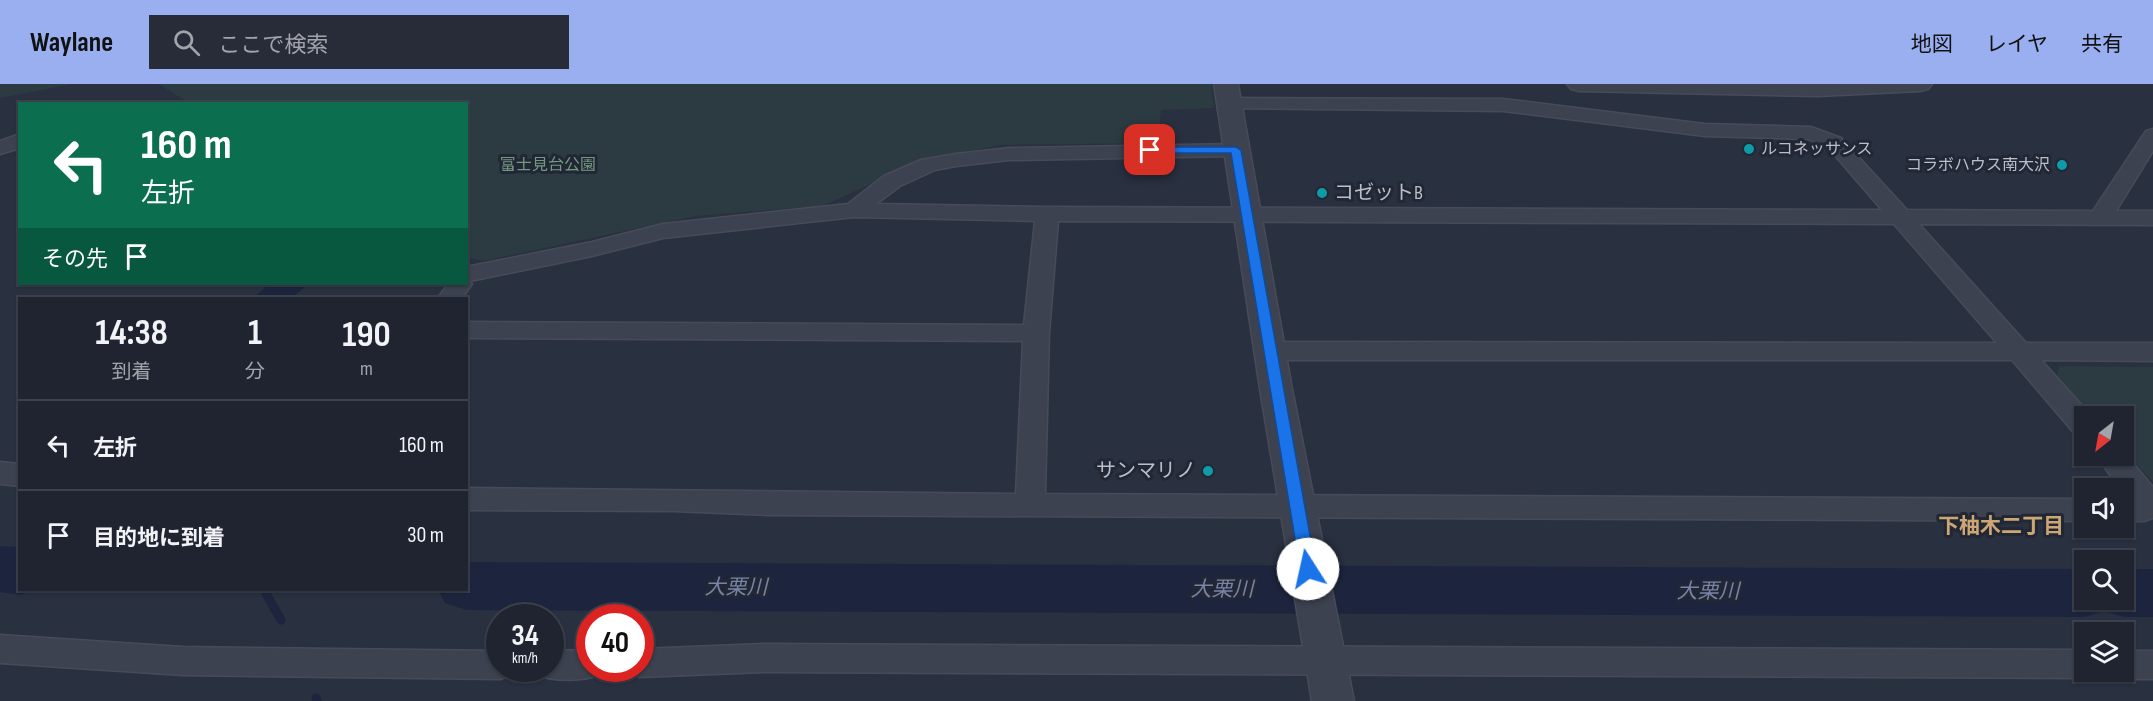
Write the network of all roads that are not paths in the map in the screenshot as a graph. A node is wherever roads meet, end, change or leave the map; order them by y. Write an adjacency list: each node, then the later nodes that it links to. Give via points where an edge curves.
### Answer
1 (1579, 84): 2 (street, via 1818,89)
2 (1920, 84)
3 (1228, 94): 7 (street); 11 (street, via 1503,105 1705,130 1811,133 1834,142)
4 (2153, 135): 12 (street)
5 (18, 141): 6 (street)
6 (0, 148)
7 (1236, 150): 8 (street, via 1053,152 956,160 929,165 892,181); 10 (street)
8 (854, 210): 9 (street); 14 (street, via 663,231)
9 (1047, 213): 10 (street); 16 (street)
10 (1248, 213): 11 (street); 17 (street)
11 (1898, 217): 12 (street); 18 (street)
12 (2100, 218): 13 (street)
13 (2153, 218)
14 (468, 274)
15 (468, 330): 16 (street)
16 (1036, 333): 27 (street)
17 (1270, 351): 18 (street); 28 (street)
18 (2018, 351): 19 (street); 20 (street)
19 (2153, 352)
20 (2074, 415)
21 (2118, 466): 24 (street)
22 (0, 473): 23 (street)
23 (18, 475)
24 (2129, 478)
25 (2134, 484): 30 (street, via 2149,502 2144,510)
26 (468, 499): 27 (street)
27 (1030, 504): 28 (street)
28 (1297, 506): 29 (street); 31 (street)
29 (2074, 510)
30 (2134, 510)
31 (1323, 647): 33 (street); 34 (street); 38 (street)
32 (0, 649): 35 (street, via 183,661)
33 (654, 662)
34 (2074, 664)
35 (486, 665)
36 (2134, 665): 37 (street)
37 (2153, 665)
38 (1332, 701)

